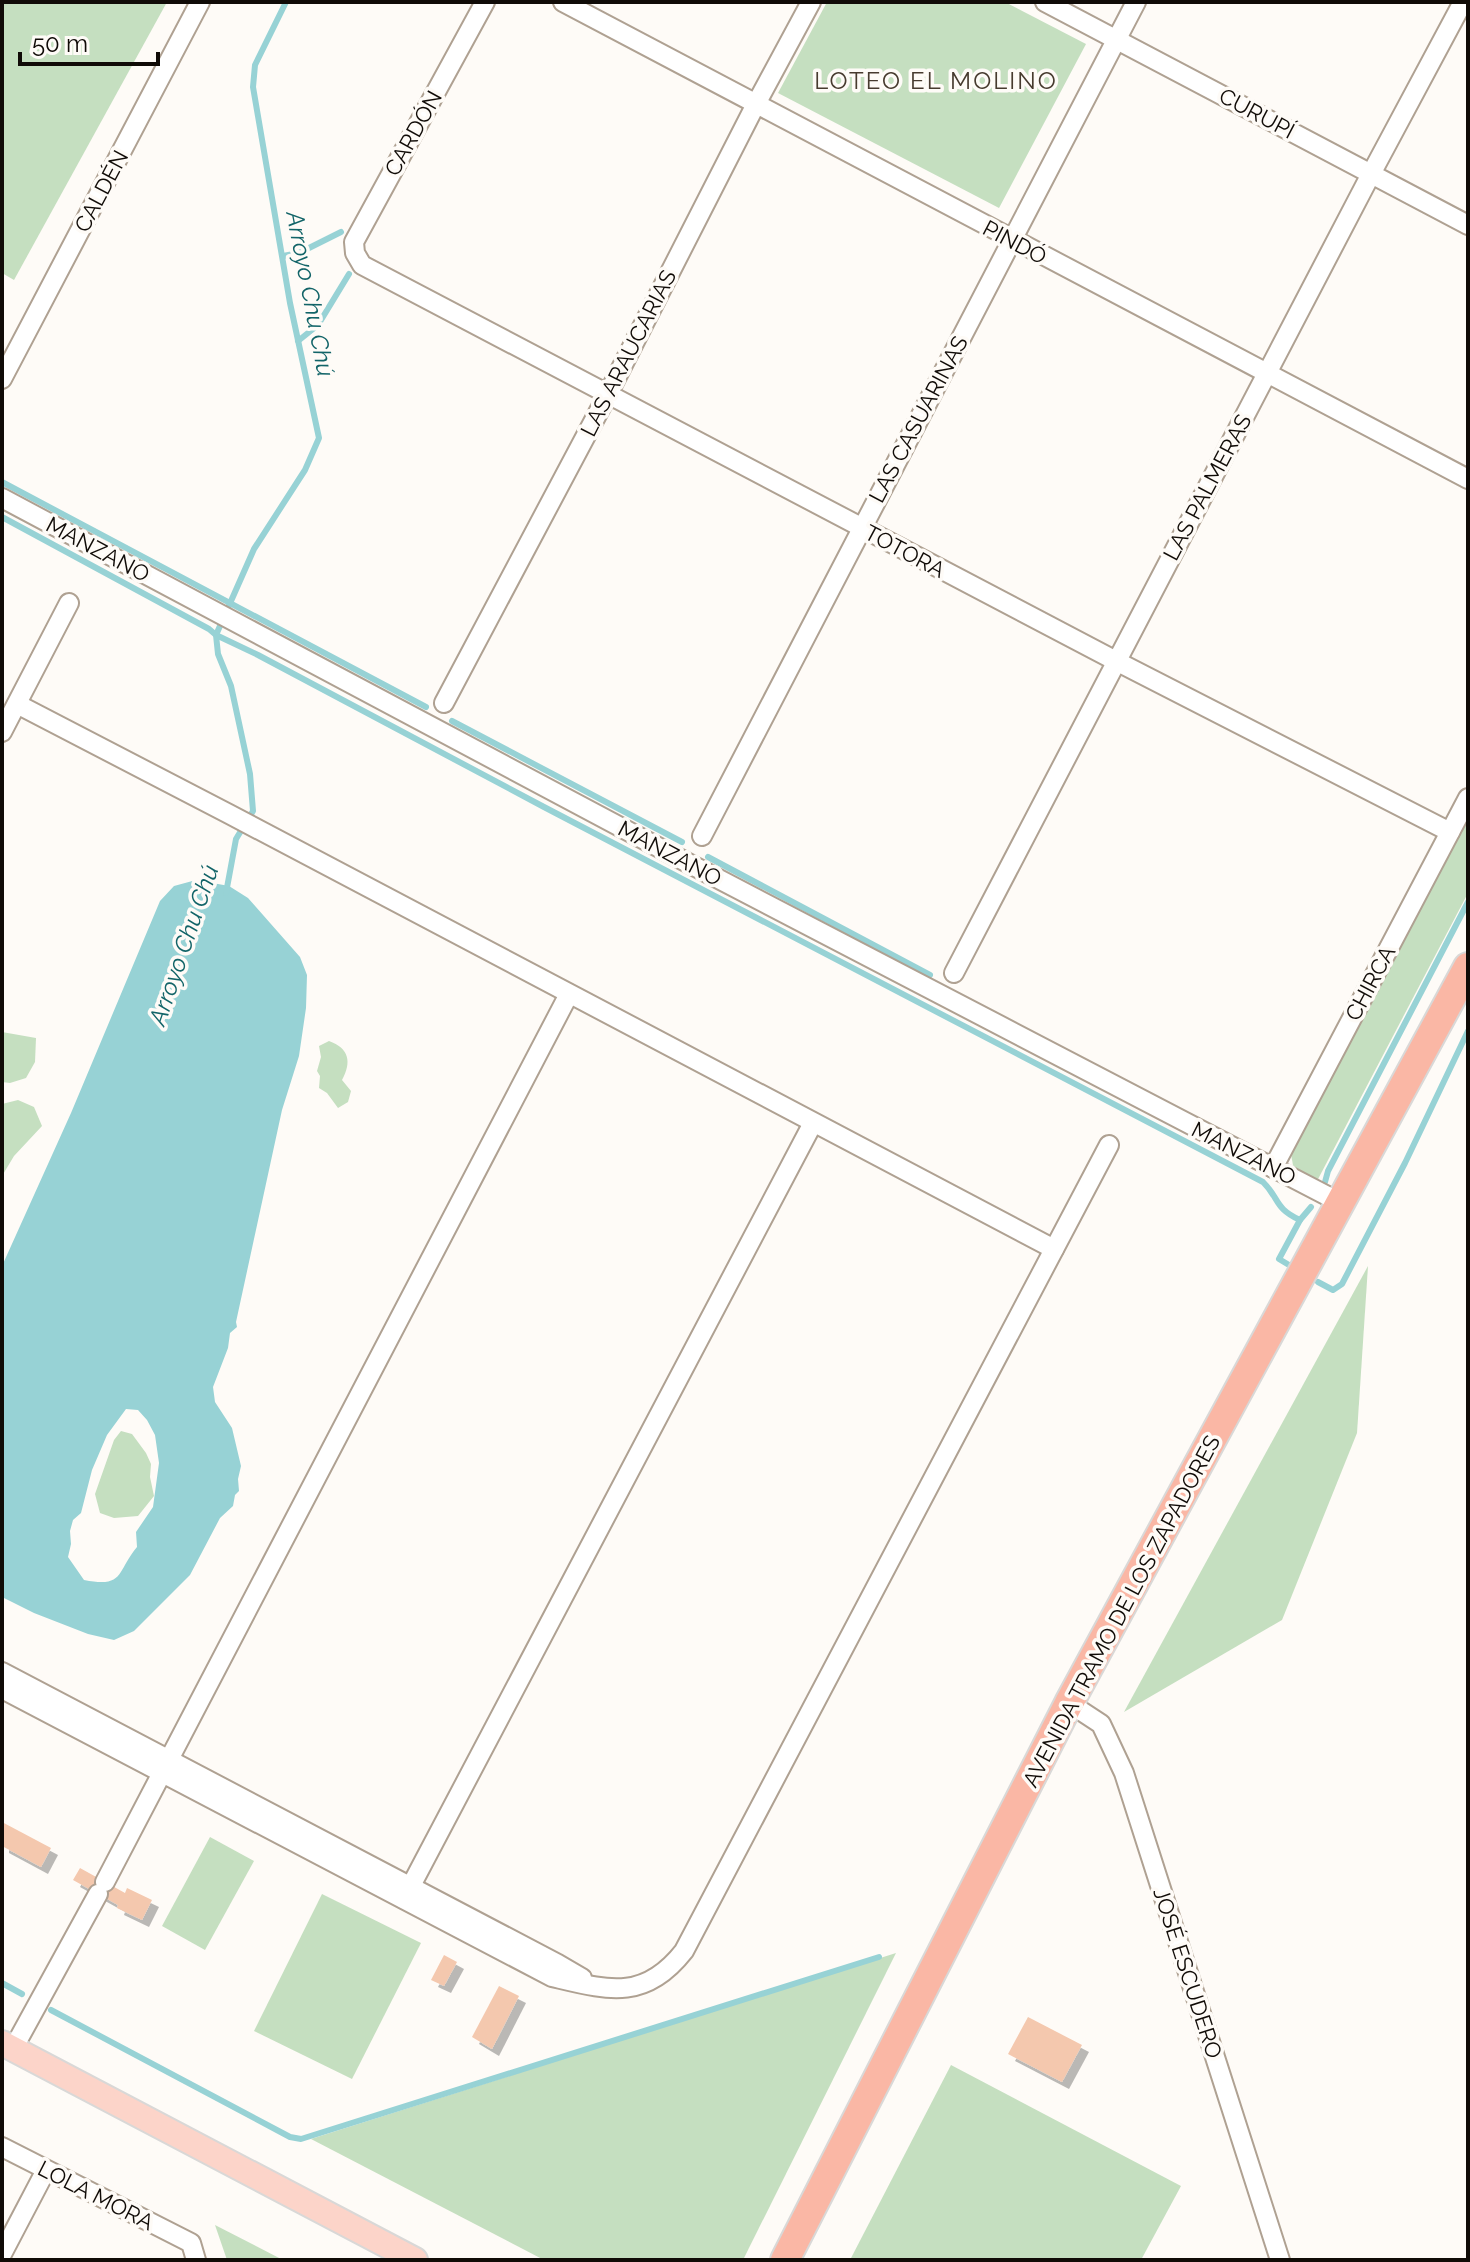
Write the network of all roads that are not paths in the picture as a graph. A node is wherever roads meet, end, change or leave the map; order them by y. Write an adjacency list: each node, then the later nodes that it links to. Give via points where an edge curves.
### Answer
1 (200, 2): 15 (street, CALDÉN)
2 (485, 2): 13 (street, CARDÓN, via 354,242)
3 (563, 2): 9 (street, PINDÓ)
4 (811, 2): 9 (street, LAS ARAUCARIAS)
5 (1045, 2): 8 (street, CURUPÍ)
6 (1136, 2): 8 (street, LAS CASUARINAS)
7 (1463, 2): 10 (street, LAS PALMERAS)
8 (1117, 39): 10 (street, CURUPÍ); 12 (street, LAS CASUARINAS)
9 (756, 104): 12 (street, PINDÓ); 16 (street, LAS ARAUCARIAS)
10 (1371, 174): 11 (street, CURUPÍ); 14 (street, LAS PALMERAS)
11 (1468, 225)
12 (1012, 240): 14 (street, PINDÓ); 19 (street, LAS CASUARINAS)
13 (362, 265): 16 (street, TOTORA)
14 (1268, 373): 17 (street, PINDÓ); 21 (street, LAS PALMERAS)
15 (2, 379)
16 (608, 394): 19 (street, TOTORA); 22 (street, LAS ARAUCARIAS)
17 (1468, 479)
18 (2, 498): 33 (street, MANZANO)
19 (861, 528): 21 (street, TOTORA); 27 (street, LAS CASUARINAS)
20 (69, 603): 23 (street)
21 (1116, 661): 26 (street, TOTORA); 29 (street, LAS PALMERAS)
22 (444, 703)
23 (17, 704): 24 (street); 30 (street)
24 (2, 732)
25 (1468, 798): 26 (street, CHIRCA)
26 (1450, 832): 33 (street, CHIRCA)
27 (702, 836)
28 (1468, 967): 34 (highway, AVENIDA TRAMO DE LOS ZAPADORES)
29 (954, 973)
30 (569, 994): 31 (street); 39 (street)
31 (813, 1123): 35 (street); 40 (street)
32 (1109, 1145): 35 (street)
33 (1273, 1168): 34 (street, MANZANO)
34 (1341, 1203): 38 (highway, AVENIDA TRAMO DE LOS ZAPADORES)
35 (1054, 1249): 40 (street, via 670,1969 622,1990 552,1977)
36 (2, 1672): 39 (street)
37 (2, 1689): 39 (street)
38 (1069, 1703): 47 (highway, AVENIDA TRAMO DE LOS ZAPADORES); 48 (street, JOSÉ ESCUDERO, via 1101,1724 1124,1773)
39 (165, 1766): 40 (street); 41 (street)
40 (408, 1893)
41 (8, 2046): 46 (main road)
42 (2, 2147): 43 (street, LOLA MORA)
43 (46, 2170): 44 (street, LOLA MORA); 45 (street)
44 (193, 2252)
45 (2, 2254)
46 (415, 2260)
47 (785, 2260)
48 (1280, 2260)

